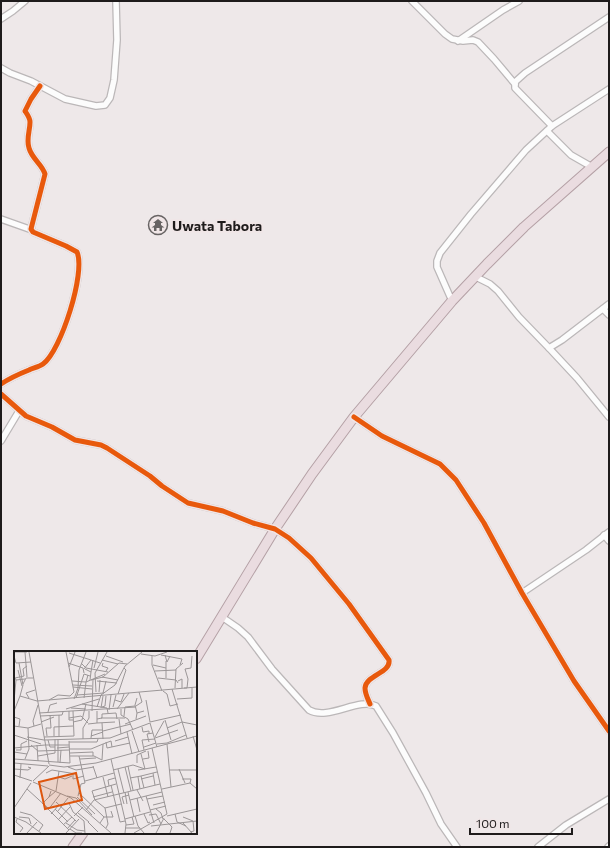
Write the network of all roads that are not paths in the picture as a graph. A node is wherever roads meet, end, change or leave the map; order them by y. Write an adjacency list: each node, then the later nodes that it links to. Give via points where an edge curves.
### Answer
1 (25, 1): 6 (street)
2 (116, 1): 10 (street, via 115,68 112,94 107,103 99,106 74,102)
3 (412, 1): 7 (street, via 445,34)
4 (519, 1): 7 (street)
5 (609, 17): 9 (street, via 525,73)
6 (1, 19)
7 (458, 41): 9 (street, via 478,42)
8 (1, 68): 10 (street)
9 (515, 84): 12 (street)
10 (40, 86): 17 (street, via 26,111 30,122 28,146 45,174 32,220)
11 (609, 89): 12 (street)
12 (552, 126): 13 (street)
13 (547, 132): 15 (street, via 570,155); 19 (street, via 510,167 440,253 437,261 439,273)
14 (609, 152): 15 (highway)
15 (592, 167): 18 (highway, via 524,227)
16 (1, 219): 17 (street)
17 (32, 230): 24 (street, via 77,252 80,263 76,291 63,332 47,360 41,366 13,376)
18 (476, 277): 19 (highway); 23 (street, via 498,291)
19 (452, 301): 27 (highway)
20 (609, 304): 21 (street)
21 (603, 309): 22 (street); 23 (street)
22 (609, 315)
23 (549, 348): 28 (street)
24 (1, 384)
25 (1, 394): 26 (street)
26 (19, 411): 29 (street); 30 (street, via 75,440 107,448 188,503 223,511)
27 (354, 417): 30 (highway); 33 (street, via 382,436 440,464 452,475 484,523)
28 (609, 418)
29 (1, 441)
30 (275, 529): 34 (highway); 36 (street, via 311,558 349,604 389,660 388,666 366,685)
31 (607, 534): 32 (street); 33 (street)
32 (609, 541)
33 (522, 593): 37 (street, via 574,681)
34 (222, 617): 35 (highway); 36 (street, via 248,637 272,669 309,710 323,714)
35 (197, 657)
36 (370, 704): 41 (street, via 378,709 441,824)
37 (609, 731)
38 (609, 799): 42 (street, via 566,825)
39 (82, 834): 40 (highway)
40 (73, 847)
41 (457, 847)
42 (538, 847)

